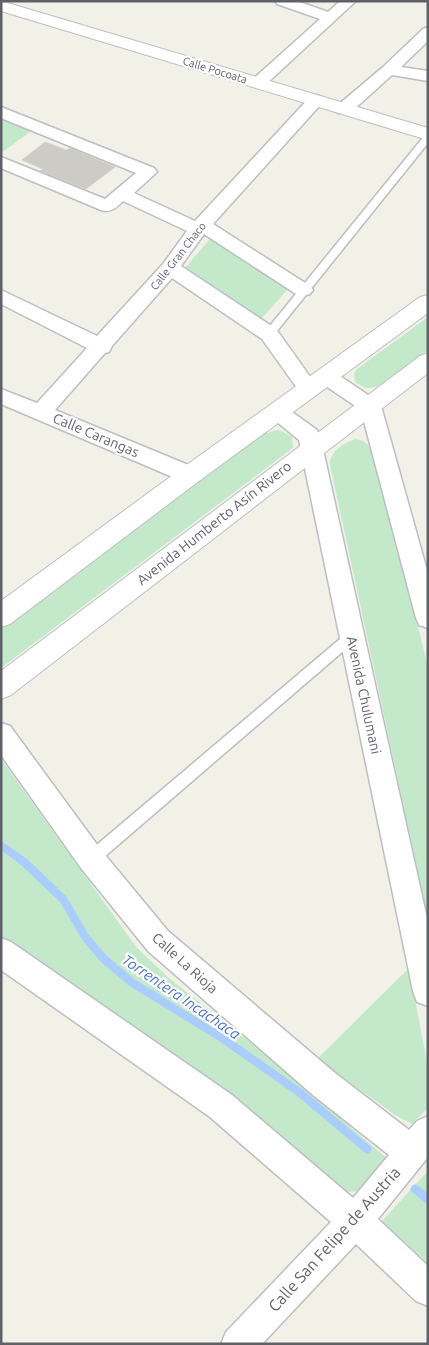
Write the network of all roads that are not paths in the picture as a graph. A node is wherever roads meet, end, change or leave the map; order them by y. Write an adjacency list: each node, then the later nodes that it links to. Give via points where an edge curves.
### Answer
1 (282, 1): 4 (street)
2 (348, 1): 4 (street)
3 (1, 6): 8 (street, Calle Pocoata)
4 (329, 17): 8 (street)
5 (428, 32): 6 (street)
6 (389, 70): 7 (street); 10 (street)
7 (428, 76)
8 (258, 83): 9 (street, Calle Pocoata)
9 (316, 100): 10 (street, Calle Pocoata); 15 (street, Calle Gran Chaco)
10 (344, 109): 12 (street, Calle Pocoata)
11 (1, 112): 14 (street, via 148,172)
12 (428, 135): 17 (lane)
13 (1, 162): 14 (street, via 107,206)
14 (122, 194): 15 (street)
15 (200, 227): 16 (street, Calle Gran Chaco); 17 (street)
16 (170, 268): 20 (street); 21 (street, Calle Gran Chaco)
17 (303, 290): 20 (lane)
18 (1, 296): 21 (street)
19 (428, 302): 23 (street)
20 (270, 334): 23 (street)
21 (102, 346): 26 (street, Calle Gran Chaco)
22 (428, 361): 25 (street, Avenida Humberto Asín Rivero)
23 (318, 384): 25 (street); 27 (street)
24 (1, 396): 26 (street, Calle Carangas)
25 (370, 406): 28 (street, Avenida Humberto Asín Rivero); 31 (street)
26 (41, 412): 29 (street, Calle Carangas)
27 (278, 412): 28 (street, Avenida Chulumani, via 309,436); 29 (street)
28 (312, 448): 32 (street, Avenida Chulumani); 33 (street, Avenida Humberto Asín Rivero)
29 (190, 475): 30 (street)
30 (1, 616)
31 (428, 618)
32 (351, 637): 35 (lane); 37 (street, Avenida Chulumani)
33 (1, 687)
34 (1, 734): 35 (street, Calle La Rioja)
35 (91, 859): 38 (street, Calle La Rioja, via 158,941 324,1084)
36 (1, 952): 39 (street, via 221,1106)
37 (428, 991)
38 (419, 1142): 39 (street, Calle San Felipe de Austria)
39 (355, 1221): 40 (street); 41 (street, Calle San Felipe de Austria)
40 (428, 1289)
41 (238, 1344)

